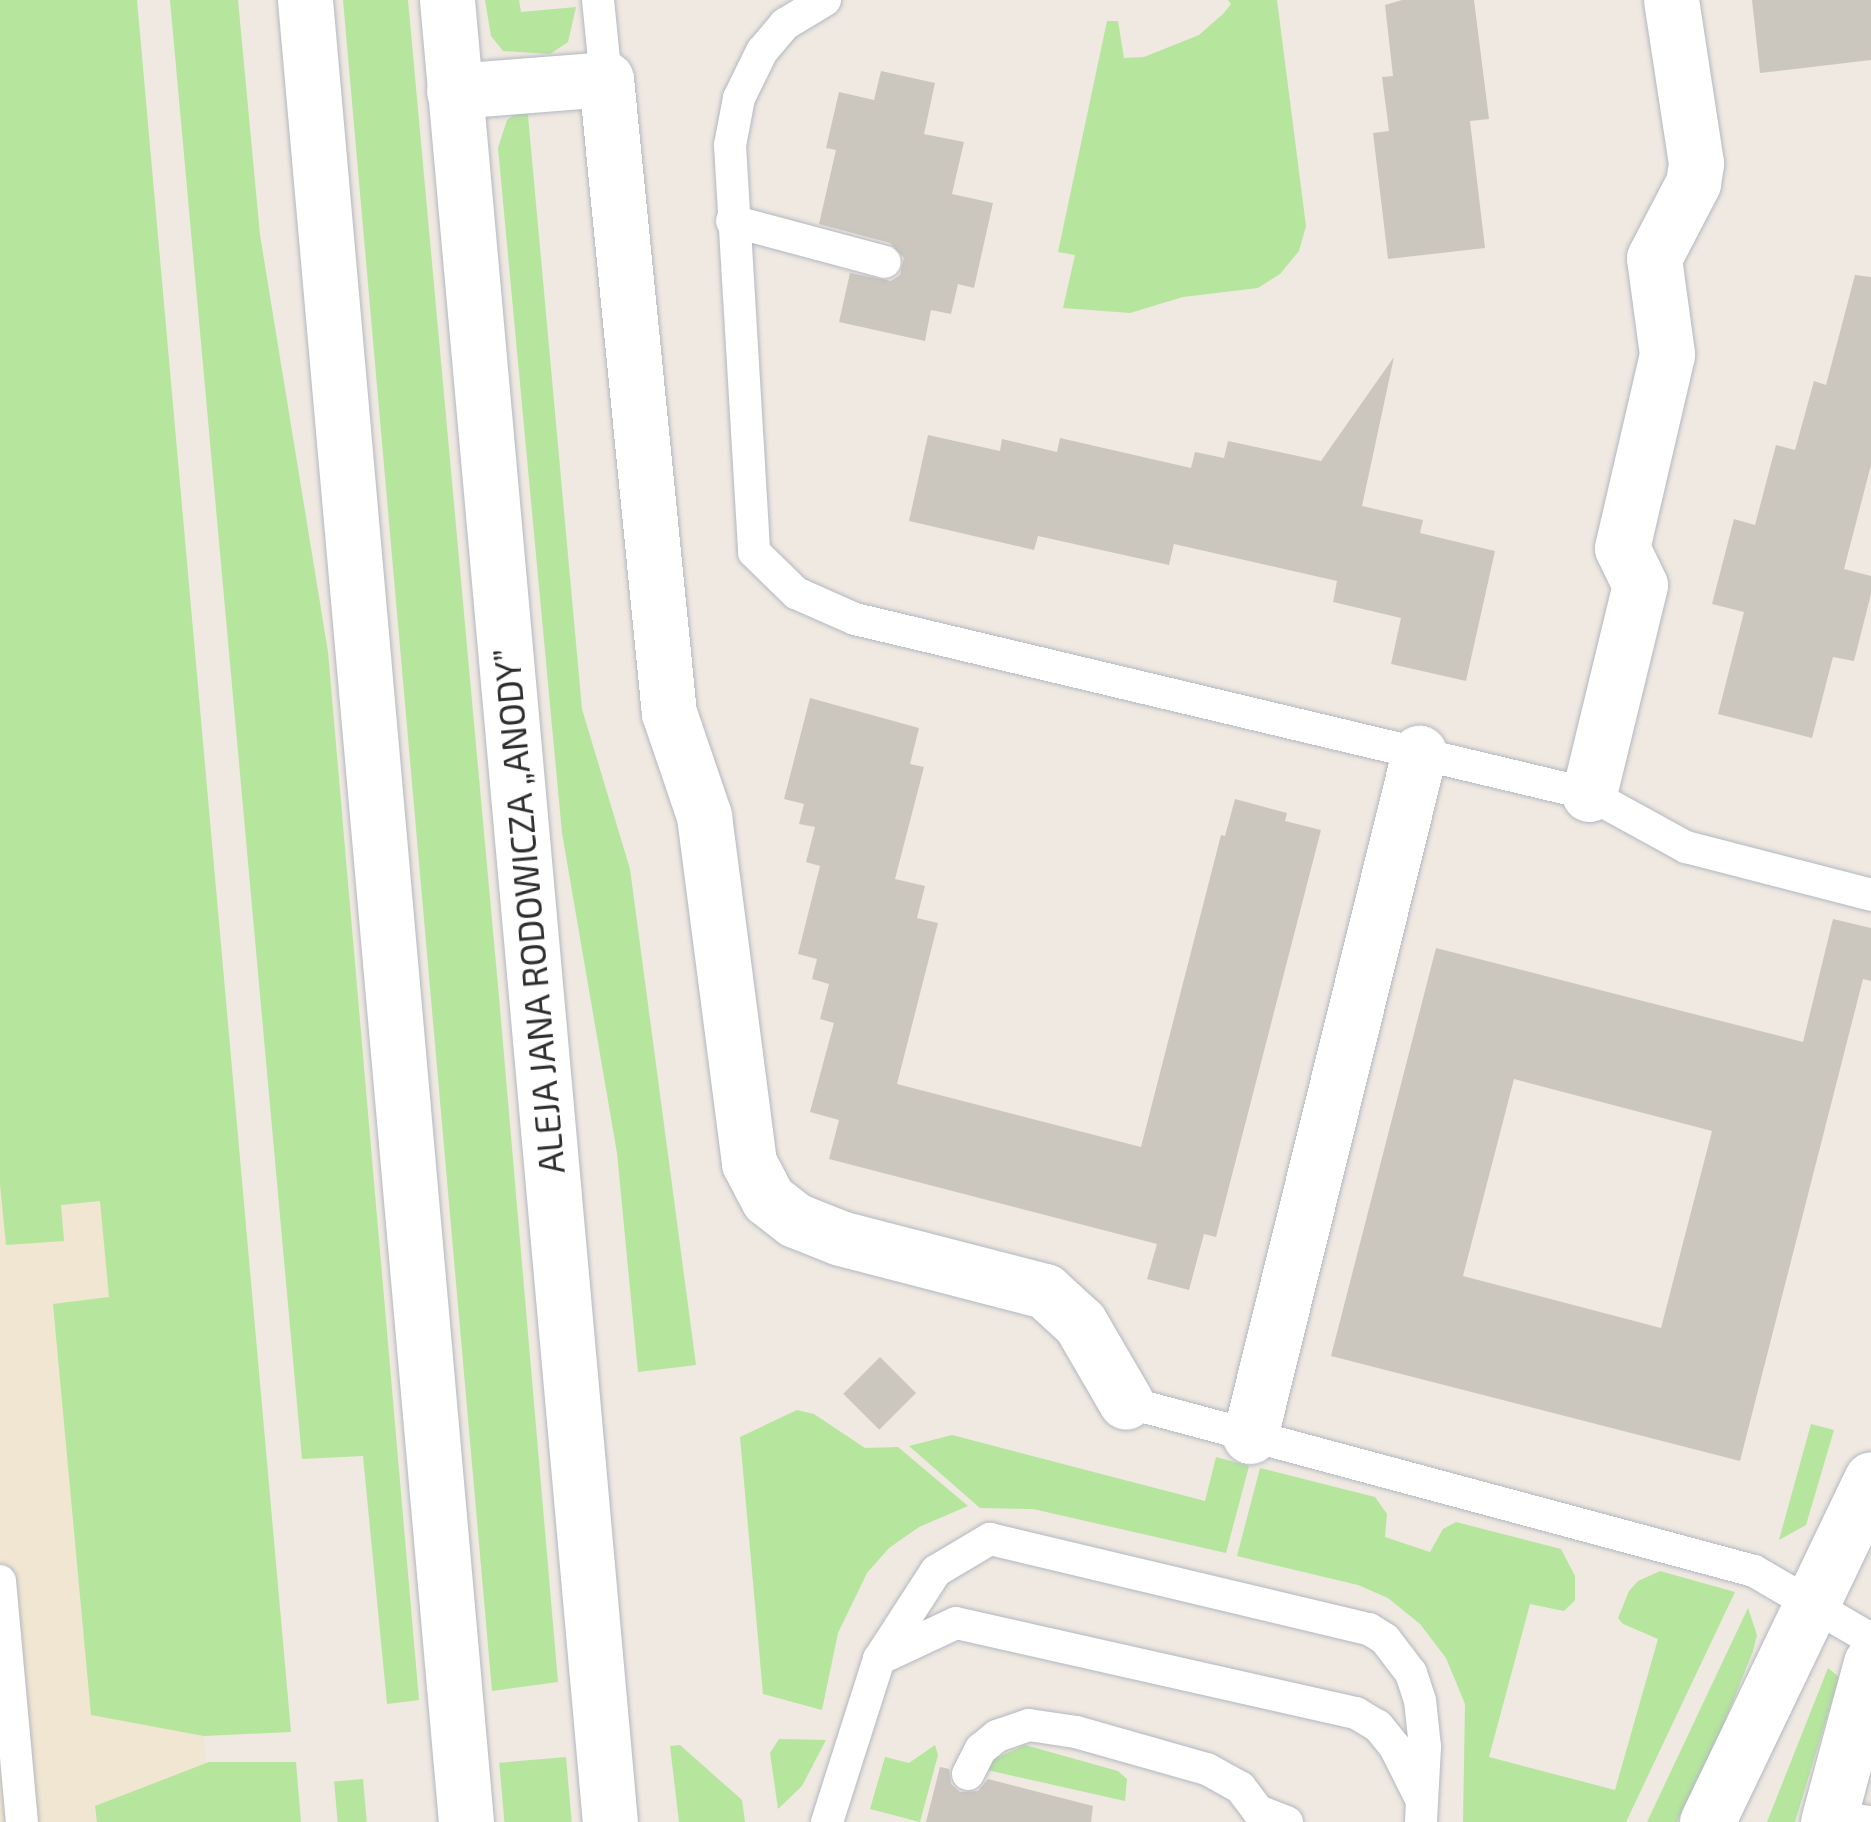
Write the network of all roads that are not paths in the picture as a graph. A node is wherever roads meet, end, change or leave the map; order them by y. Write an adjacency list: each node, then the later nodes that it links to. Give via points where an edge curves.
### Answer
1 (305, 0): 25 (street)
2 (446, 0): 7 (street, ALEJA JANA RODOWICZA „ANODY”)
3 (598, 0): 6 (lane)
4 (824, 0): 8 (lane, via 785,24 747,78 730,145)
5 (1671, 0): 11 (street, via 1696,163 1693,183 1654,258 1667,354 1622,548 1640,584)
6 (606, 79): 7 (street); 13 (street, via 669,713 704,816 749,1163 768,1198 796,1220 840,1238 1045,1291 1080,1323)
7 (454, 91): 26 (street, ALEJA JANA RODOWICZA „ANODY”)
8 (732, 222): 9 (lane); 10 (lane, via 754,552 796,593 855,619)
9 (885, 262)
10 (1419, 753): 11 (lane); 14 (street)
11 (1589, 794): 12 (lane, via 1686,847)
12 (1871, 894)
13 (1126, 1402): 14 (lane)
14 (1250, 1436): 17 (lane, via 1754,1571)
15 (1871, 1478): 17 (street)
16 (0, 1580): 24 (lane)
17 (1811, 1604): 18 (lane); 29 (street)
18 (1871, 1639)
19 (879, 1660): 22 (lane, via 956,1623 1356,1713 1395,1747); 22 (lane, via 936,1571 990,1538 1369,1629 1399,1654 1420,1700); 27 (lane)
20 (1871, 1662): 23 (street)
21 (968, 1774): 28 (lane, via 981,1749 1028,1725 1207,1769 1240,1787 1258,1811)
22 (1422, 1811)
23 (1843, 1820)
24 (22, 1822)
25 (466, 1822)
26 (610, 1822)
27 (827, 1822)
28 (1287, 1822)
29 (1707, 1822)

